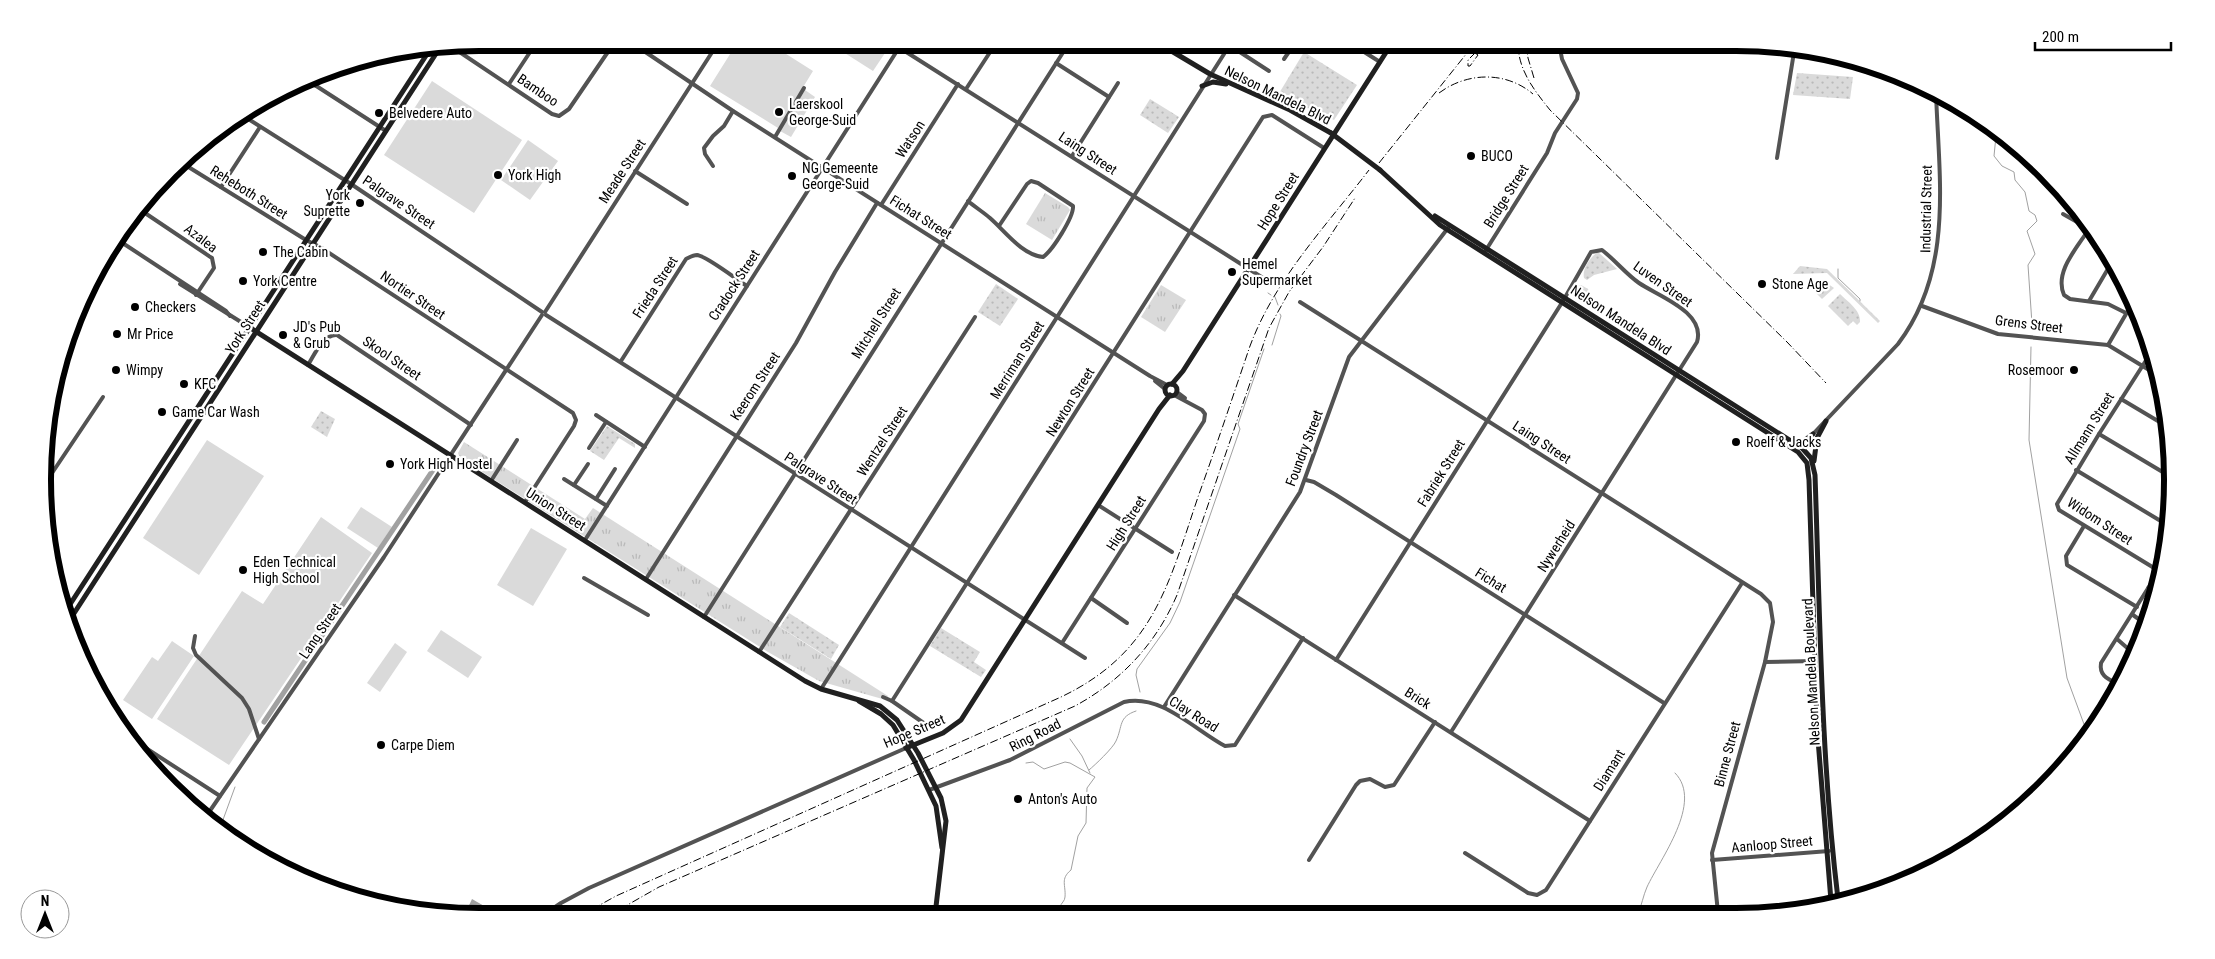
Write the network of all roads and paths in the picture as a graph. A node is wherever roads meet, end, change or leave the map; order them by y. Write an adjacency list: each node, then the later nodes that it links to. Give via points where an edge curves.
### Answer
1 (530, 51): 28 (street)
2 (608, 51): 28 (street, Bamboo, via 562,116 552,114)
3 (645, 51): 26 (street, Fichat Street)
4 (712, 51): 26 (street, Meade Street)
5 (896, 51): 49 (street, Cradock Street)
6 (909, 51): 29 (street, Laing Street)
7 (990, 51): 34 (street)
8 (1063, 51): 22 (street, Mitchell Street)
9 (1173, 51): 24 (street, Nelson Mandela Blvd)
10 (1225, 51): 24 (street, Merriman Street)
11 (1240, 51): 23 (street)
12 (1289, 51): 20 (street)
13 (1364, 51): 21 (street)
14 (1387, 51): 21 (street, Hope Street)
15 (1560, 51): 69 (street, Bridge Street, via 1578,96 1555,133 1547,153)
16 (459, 52): 28 (street, Bamboo)
17 (436, 54): 42 (street, York Street)
18 (427, 55): 41 (street, York Street)
19 (1793, 55): 46 (street)
20 (1284, 58)
21 (1380, 62): 44 (street, Hope Street)
22 (1056, 63): 35 (street); 39 (street, Mitchell Street)
23 (1269, 71)
24 (1210, 74): 31 (street, Merriman Street); 32 (street, Nelson Mandela Blvd)
25 (318, 83): 30 (street)
26 (692, 83): 37 (street, Fichat Street); 50 (street, Meade Street)
27 (1118, 83): 35 (street)
28 (509, 84)
29 (958, 84): 34 (street, Laing Street); 57 (street, Watson)
30 (316, 86): 41 (street)
31 (1202, 86): 32 (street, via 1213,82); 54 (street, Merriman Street)
32 (1234, 86): 62 (street, Nelson Mandela Blvd, bridge, via 1299,115 1330,133)
33 (804, 88): 43 (street)
34 (966, 89): 39 (street, Laing Street)
35 (1109, 97): 45 (street)
36 (1936, 101): 78 (street, Industrial Street, via 1938,240 1935,264)
37 (733, 111): 43 (street, Fichat Street); 47 (street, via 704,148)
38 (248, 119): 40 (street, Palgrave Street)
39 (1018, 122): 45 (street, Laing Street); 55 (street, Mitchell Street)
40 (260, 127): 51 (street, Palgrave Street); 53 (street)
41 (379, 127): 42 (street); 51 (street, York Street)
42 (386, 131): 52 (street, York Street)
43 (775, 137): 49 (street, Fichat Street)
44 (1324, 148): 63 (street, Newton Street, via 1274,116 1266,115); 70 (street, Hope Street)
45 (1072, 156): 54 (street, Laing Street)
46 (1777, 158)
47 (713, 166)
48 (188, 167): 53 (street, Reheboth Street)
49 (822, 168): 57 (street, Fichat Street); 73 (street, Cradock Street)
50 (635, 171): 56 (street); 80 (street, Meade Street)
51 (345, 180): 52 (street, Palgrave Street); 65 (street, York Street)
52 (351, 184): 68 (street, York Street); 80 (street, Palgrave Street)
53 (221, 187): 65 (street, Reheboth Street)
54 (1133, 196): 63 (street, Laing Street); 83 (street, Merriman Street)
55 (968, 201): 61 (street); 66 (street, Mitchell Street)
56 (687, 204)
57 (879, 204): 66 (street, Fichat Street); 109 (street, Keerom Street)
58 (145, 213): 74 (street, Azalea, via 212,258 214,268)
59 (2063, 214): 60 (street)
60 (2077, 222)
61 (999, 226): 61 (street, via 1019,245 1043,257 1072,215 1073,206 1031,181)
62 (1449, 227): 69 (street, Nelson Mandela Blvd); 86 (street, Foundry Street)
63 (1190, 232): 70 (street, Laing Street); 88 (street, Newton Street)
64 (2087, 236): 76 (street, via 2063,271 2061,284 2066,298)
65 (306, 240): 68 (street, Nortier Street); 84 (street, York Street)
66 (941, 242): 83 (street, Fichat Street); 121 (street, Mitchell Street)
67 (122, 243): 74 (street)
68 (313, 243): 85 (street, York Street); 94 (street, Nortier Street)
69 (1486, 250): 75 (street, Nelson Mandela Blvd)
70 (1248, 269): 72 (street, Laing Street); 96 (street, Hope Street)
71 (2108, 269): 76 (street)
72 (1271, 283)
73 (747, 286): 90 (street, Frieda Street, via 704,258 690,256); 98 (street, Cradock Street)
74 (197, 294): 84 (street)
75 (1564, 299): 95 (street, Nelson Mandela Blvd); 95 (street, Luven Street, via 1591,252 1602,250 1639,283 1685,311 1698,328 1697,342); 102 (street, Fabriek Street)
76 (2089, 301): 81 (street, via 2108,304)
77 (1300, 302): 86 (street, Laing Street)
78 (1922, 306): 87 (street, Grens Street, via 1998,334); 104 (street, Industrial Street, via 1898,344)
79 (2128, 309): 81 (street)
80 (544, 313): 90 (street, Palgrave Street); 94 (street, Meade Street)
81 (2126, 313): 87 (street)
82 (975, 317): 132 (street, Wentzel Street)
83 (1057, 317): 88 (street, Fichat Street); 140 (street, Merriman Street)
84 (249, 328): 85 (street, Union Street); 154 (street, York Street)
85 (255, 331): 91 (street, Union Street); 156 (street, York Street)
86 (1360, 341): 102 (street, Laing Street); 123 (street, Foundry Street, via 1349,357)
87 (2108, 345): 92 (street)
88 (1114, 353): 96 (street, Fichat Street); 148 (street, Newton Street)
89 (2146, 360): 92 (street, Allmann Street)
90 (621, 362): 98 (street, Palgrave Street)
91 (308, 365): 106 (street, Skool Street, via 325,339 337,335); 114 (street, Union Street)
92 (2143, 366): 93 (street); 99 (street, Allmann Street)
93 (2149, 370)
94 (507, 371): 106 (street, Meade Street); 128 (street, Nortier Street, via 576,416 574,426)
95 (1678, 373): 113 (street, Nelson Mandela Blvd); 126 (street, Nywerheid)
96 (1171, 390): 100 (street, Fichat Street); 129 (street, Hope Street)
97 (103, 397): 120 (street)
98 (676, 398): 109 (street, Palgrave Street); 111 (street, Cradock Street)
99 (2121, 399): 105 (street); 108 (street, Allmann Street)
100 (1205, 414): 135 (street, High Street)
101 (596, 415): 103 (street)
102 (1487, 421): 126 (street, Laing Street); 139 (street, Fabriek Street)
103 (606, 422): 111 (street); 112 (street)
104 (1826, 422): 107 (street, Industrial Street); 116 (street, Nelson Mandela Boulevard, via 1815,445)
105 (2160, 423)
106 (471, 424): 114 (street, Meade Street)
107 (1813, 434): 113 (street, Industrial Street)
108 (2099, 434): 118 (street, Allmann Street); 119 (street)
109 (736, 437): 121 (street, Palgrave Street); 146 (street, Keerom Street)
110 (517, 440): 124 (street)
111 (645, 447): 131 (street, Cradock Street)
112 (589, 448)
113 (1798, 449): 116 (street, via 1811,458); 136 (street, Nelson Mandela Boulevard, via 1807,463)
114 (451, 456): 124 (street, Union Street); 186 (street, Lang Street)
115 (588, 464): 125 (street)
116 (1815, 467): 137 (street, Nelson Mandela Boulevard)
117 (615, 469): 127 (street)
118 (2076, 470): 130 (street, Allmann Street); 133 (street)
119 (2164, 473)
120 (51, 474)
121 (794, 474): 132 (street, Palgrave Street); 160 (street, Mitchell Street)
122 (564, 479): 125 (street)
123 (1306, 480): 139 (street, Fichat); 151 (street, Foundry Street)
124 (491, 481): 128 (street, Union Street)
125 (574, 485): 127 (street)
126 (1602, 494): 147 (street, Laing Street); 158 (street, Nywerheid)
127 (596, 499): 131 (street)
128 (525, 502): 138 (street, Union Street)
129 (1098, 504): 135 (street); 161 (street, Hope Street)
130 (2057, 504): 134 (street, Widom Street, via 2059,510)
131 (607, 506): 138 (street, Cradock Street)
132 (850, 510): 140 (street, Palgrave Street); 169 (street, Wentzel Street)
133 (2162, 521)
134 (2084, 526): 144 (street, Widom Street); 155 (street, via 2066,556 2067,565)
135 (1136, 528): 141 (street); 152 (street, High Street)
136 (1810, 533): 137 (street); 142 (street, Nelson Mandela Boulevard)
137 (1817, 533): 143 (street, Nelson Mandela Boulevard)
138 (585, 540): 146 (street, Union Street)
139 (1410, 542): 158 (street, Fichat); 171 (street, Fabriek Street)
140 (910, 548): 148 (street, Palgrave Street); 176 (street, Merriman Street)
141 (1172, 552)
142 (1811, 568): 143 (street); 173 (street, Nelson Mandela Boulevard)
143 (1818, 568): 172 (street, Nelson Mandela Boulevard)
144 (2155, 568)
145 (584, 578): 157 (street)
146 (646, 579): 160 (street, Union Street)
147 (1742, 583): 153 (street, Laing Street); 181 (street, Diamant)
148 (967, 584): 161 (street, Palgrave Street); 179 (street, Newton Street)
149 (2151, 584): 150 (street)
150 (2148, 588): 155 (street)
151 (1234, 595): 165 (street, Brick); 182 (street, Foundry Street)
152 (1091, 598): 163 (street); 167 (street, High Street)
153 (1770, 603): 174 (street, Binne Street, via 1773,622)
154 (70, 605)
155 (2137, 607): 159 (street)
156 (73, 614)
157 (648, 615)
158 (1525, 615): 181 (street, Fichat); 185 (street, Nywerheid)
159 (2132, 615): 162 (street); 166 (street)
160 (704, 616): 169 (street, Union Street)
161 (1024, 620): 167 (street, Palgrave Street); 187 (street, Hope Street, via 961,720 943,733)
162 (2140, 620)
163 (1127, 623)
164 (195, 636): 186 (street, via 193,648 196,655 242,698)
165 (1303, 638): 171 (street, Brick); 182 (street, Clay Road, via 1239,742 1232,746 1225,746)
166 (2117, 640): 168 (street); 175 (street, via 2100,666 2103,675)
167 (1062, 643): 170 (street, Palgrave Street)
168 (2128, 649)
169 (759, 652): 176 (street, Union Street)
170 (1085, 658)
171 (1336, 660): 183 (street, Brick)
172 (1822, 660): 173 (street); 195 (street, Nelson Mandela Boulevard)
173 (1814, 661): 174 (street); 196 (street, Nelson Mandela Boulevard)
174 (1765, 662): 200 (street, Binne Street)
175 (2113, 681)
176 (821, 689): 178 (street, Union Street)
177 (883, 697): 179 (street)
178 (856, 699): 187 (street, Union Street, via 875,703 888,711); 188 (street, Union Street, via 885,717)
179 (892, 701): 184 (street)
180 (1150, 701): 182 (street, Clay Road); 190 (street, Ring Road, via 1124,702 1010,760)
181 (1664, 703): 194 (street, Diamant)
182 (1164, 707)
183 (1435, 722): 185 (street, Brick); 199 (street, via 1394,785 1385,787 1370,779 1356,785)
184 (928, 726)
185 (1451, 732): 194 (street, Brick)
186 (259, 739): 192 (street, Lang Street)
187 (914, 745): 188 (street, Hope Street); 190 (street, Union Street)
188 (906, 748): 191 (street, Union Street); 203 (street, Hope Street, via 589,888)
189 (152, 754): 192 (street)
190 (936, 787): 191 (street, Ring Road); 197 (street, Union Street, via 944,805 946,821)
191 (928, 790): 197 (street, Union Street, via 938,814)
192 (220, 796): 193 (street, Lang Street)
193 (210, 811)
194 (1590, 821): 198 (street, Diamant, via 1546,890 1537,895 1528,893)
195 (1833, 850): 196 (street, Aanloop Street); 201 (street, Nelson Mandela Boulevard)
196 (1825, 851): 200 (street, Aanloop Street); 202 (street, Nelson Mandela Boulevard)
197 (943, 853): 204 (street)
198 (1465, 853)
199 (1309, 860)
200 (1712, 860): 205 (street, Binne Street)
201 (1838, 895)
202 (1831, 897)
203 (554, 908)
204 (936, 908)
205 (1717, 908)

